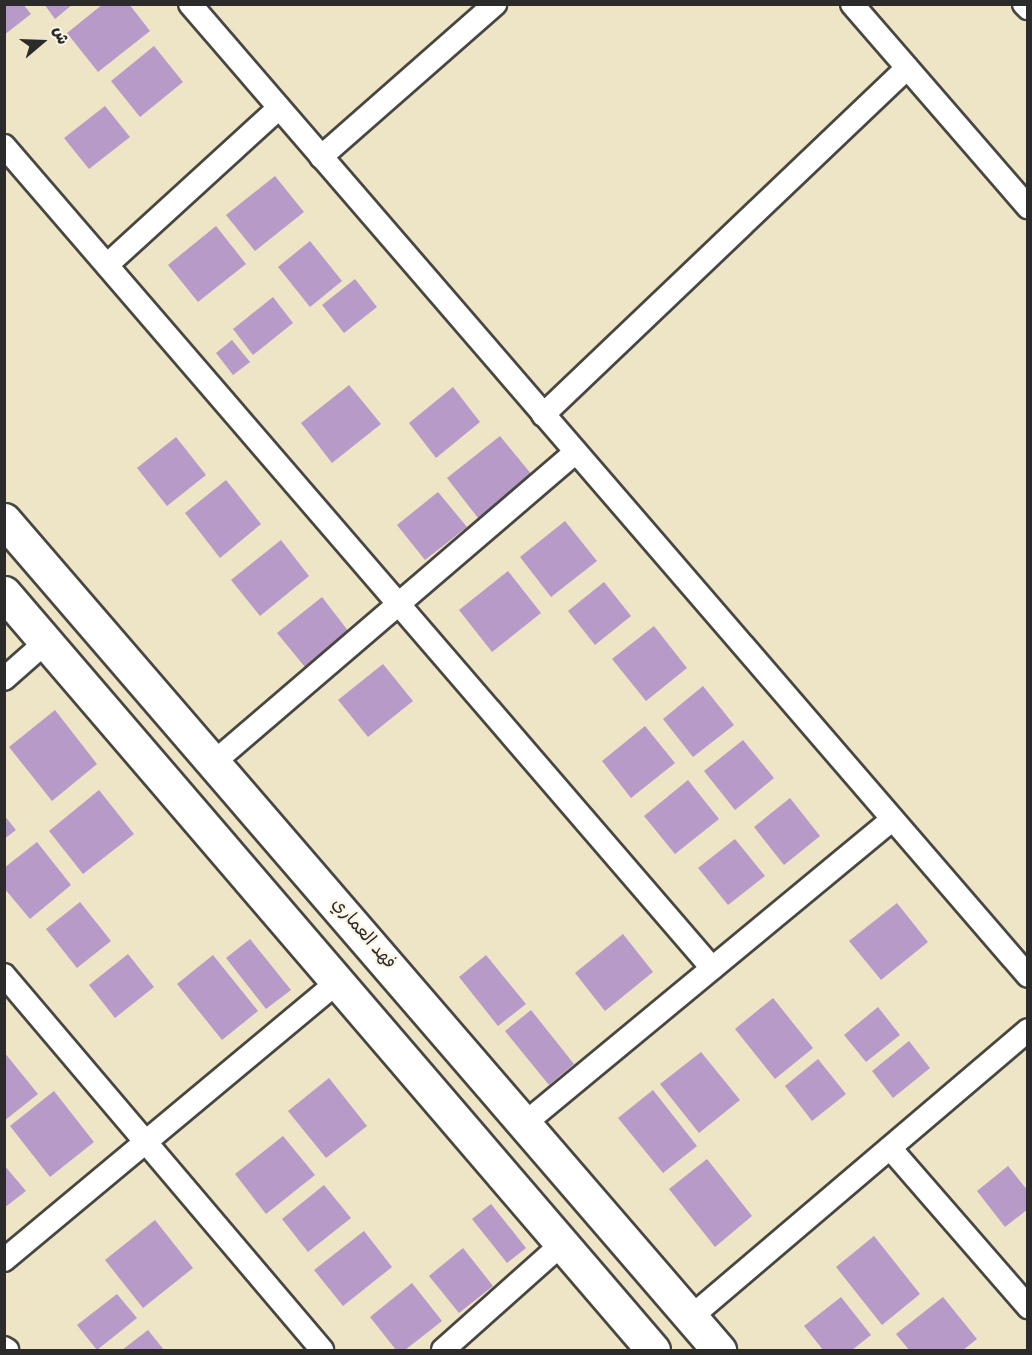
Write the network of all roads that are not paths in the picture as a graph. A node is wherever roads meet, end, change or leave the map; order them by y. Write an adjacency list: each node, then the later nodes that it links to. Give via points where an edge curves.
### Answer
1 (189, 4): 7 (street)
2 (495, 4): 9 (street)
3 (852, 4): 6 (street)
4 (1024, 4): 5 (street)
5 (1028, 8)
6 (907, 68): 10 (street); 12 (street)
7 (279, 108): 9 (street); 11 (street)
8 (4, 146): 11 (street)
9 (321, 157): 12 (street)
10 (1028, 207)
11 (107, 265): 16 (street)
12 (543, 415): 13 (street)
13 (576, 452): 16 (street); 20 (street)
14 (4, 520): 19 (street, فهد العماري)
15 (4, 593): 17 (street)
16 (399, 604): 19 (street); 21 (street)
17 (46, 642): 18 (street); 24 (street)
18 (4, 680)
19 (213, 763): 26 (street, فهد العماري)
20 (892, 820): 21 (street); 23 (street)
21 (712, 968): 26 (street)
22 (4, 975): 27 (street)
23 (1028, 976)
24 (338, 982): 27 (street); 29 (street)
25 (1028, 1030): 28 (street)
26 (524, 1124): 32 (street, فهد العماري)
27 (146, 1142): 30 (street); 33 (street)
28 (890, 1148): 31 (street); 32 (street)
29 (562, 1244): 34 (street); 35 (street)
30 (4, 1260)
31 (1028, 1308)
32 (691, 1317): 36 (street, فهد العماري)
33 (322, 1350)
34 (442, 1350)
35 (653, 1350)
36 (719, 1350)

